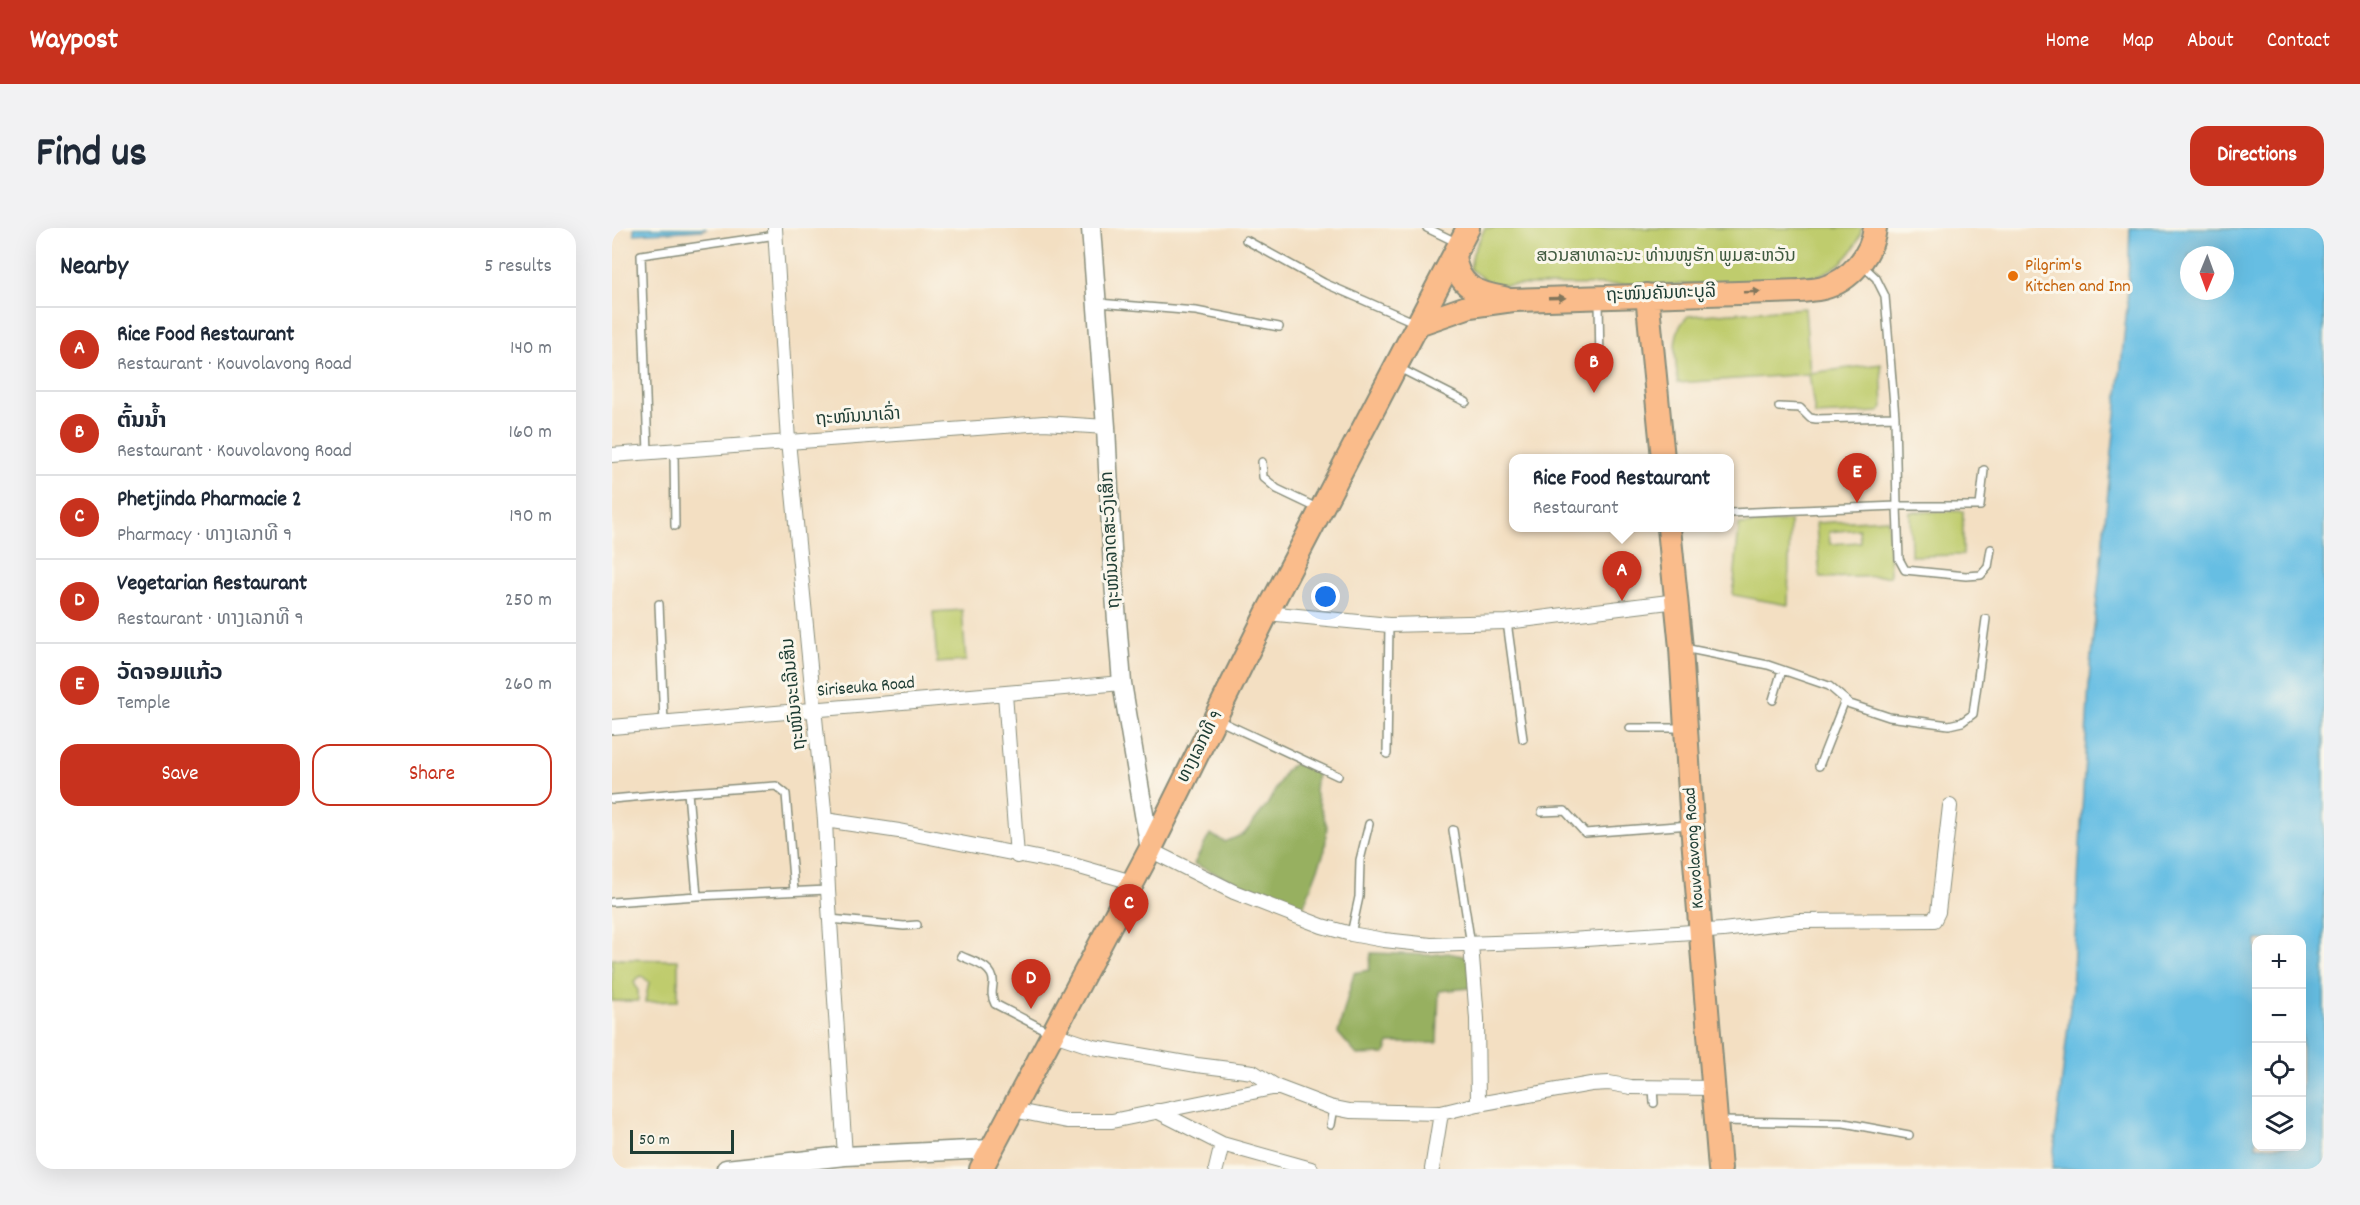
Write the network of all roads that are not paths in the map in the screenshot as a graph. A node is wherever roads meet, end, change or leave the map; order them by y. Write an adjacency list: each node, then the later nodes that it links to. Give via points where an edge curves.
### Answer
1 (1091, 228): 11 (street, ຖະໜົນລາດສະວົງເສິກ)
2 (1427, 228): 6 (lane)
3 (1875, 228): 7 (main road, ຖະໜົນຄັນທະບູລີ, via 1874,238)
4 (776, 231): 20 (street, ຖະໜົນຈະເລີນສິນ); 22 (lane, via 641,255)
5 (1246, 240): 12 (lane, via 1324,283)
6 (1461, 242): 10 (main road, via 1456,270 1466,284 1482,294); 12 (main road, ທາງເລກທີ 9)
7 (1860, 263): 8 (main road, ຖະໜົນຄັນທະບູລີ, one-way to 7, via 1824,288 1846,278); 18 (lane, via 1876,278 1886,296)
8 (1647, 295): 9 (main road, ຖະໜົນຄັນທະບູລີ); 23 (main road)
9 (1599, 297): 10 (main road, ຖະໜົນຄັນທະບູລີ, one-way to 9); 15 (lane)
10 (1513, 300): 12 (main road, ຖະໜົນຄັນທະບູລີ, via 1470,306)
11 (1098, 303): 13 (lane, via 1196,311); 19 (street, ຖະໜົນລາດສະວົງເສິກ)
12 (1418, 324): 14 (main road, ທາງເລກທີ 9)
13 (1279, 327)
14 (1396, 367): 16 (lane); 28 (main road, ທາງເລກທີ 9)
15 (1600, 369)
16 (1466, 402)
17 (1779, 407): 18 (lane, via 1800,408 1810,418)
18 (1896, 417): 27 (lane)
19 (1106, 427): 20 (street, ຖະໜົນນາເລົ່າ, via 1044,423); 41 (street, ຖະໜົນລາດສະວົງເສິກ)
20 (788, 441): 21 (street, ຖະໜົນນາເລົ່າ); 45 (street, ຖະໜົນຈະເລີນສິນ)
21 (674, 452): 22 (street, ຖະໜົນນາເລົ່າ); 30 (lane)
22 (648, 453): 24 (street, ຖະໜົນນາເລົ່າ)
23 (1663, 454)
24 (612, 455)
25 (1262, 462): 28 (lane, via 1263,477 1277,489)
26 (1984, 470): 27 (lane, via 1980,506)
27 (1897, 506): 29 (lane); 32 (lane, via 1899,559 1905,570 1981,575 1988,567)
28 (1321, 510): 35 (main road, ທາງເລກທີ 9)
29 (1734, 513)
30 (675, 526)
31 (1670, 532): 33 (main road, Kouvolavong Road)
32 (1991, 549)
33 (1677, 601): 37 (street); 39 (main road, Kouvolavong Road)
34 (659, 604): 47 (lane)
35 (1267, 613): 38 (street); 46 (main road, ທາງເລກທີ 9)
36 (1986, 619): 44 (lane, via 1973,714 1962,722 1950,725 1889,717)
37 (1507, 622): 38 (street); 51 (lane)
38 (1389, 624): 52 (lane)
39 (1681, 648): 40 (lane); 50 (main road, Kouvolavong Road)
40 (1782, 670): 43 (lane); 44 (lane, via 1829,686)
41 (1122, 683): 42 (street, Siriseuka Road); 63 (street, ຖະໜົນລາດສະວົງເສິກ)
42 (1005, 694): 45 (street, Siriseuka Road); 64 (street)
43 (1773, 700)
44 (1845, 700): 53 (lane)
45 (815, 710): 47 (street, Siriseuka Road); 59 (street, ຖະໜົນຈະເລີນສິນ)
46 (1215, 719): 54 (lane); 63 (main road, ທາງເລກທີ 9)
47 (664, 723): 48 (street, Siriseuka Road)
48 (612, 727)
49 (1630, 728): 50 (lane)
50 (1686, 728): 61 (main road, Kouvolavong Road)
51 (1523, 739)
52 (1387, 754)
53 (1819, 766)
54 (1338, 776)
55 (688, 792): 56 (lane); 67 (lane, via 776,786 782,789 786,794); 68 (lane)
56 (612, 799)
57 (1950, 806): 72 (street, via 1934,920 1798,921)
58 (1542, 812): 61 (lane, via 1565,811 1585,833)
59 (825, 820): 64 (street); 66 (street, ຖະໜົນຈະເລີນສິນ)
60 (1369, 824): 73 (lane, via 1360,860 1359,897)
61 (1692, 825): 72 (main road, Kouvolavong Road)
62 (1453, 830): 74 (lane)
63 (1150, 850): 65 (main road, ທາງເລກທີ 9); 73 (street, via 1234,892)
64 (1017, 856): 65 (street, via 1073,865)
65 (1132, 882): 76 (main road, ທາງເລກທີ 9)
66 (828, 890): 67 (lane); 70 (street, ຖະໜົນຈະເລີນສິນ)
67 (794, 891): 68 (lane)
68 (698, 896): 69 (lane)
69 (612, 903)
70 (830, 919): 71 (lane); 90 (street, ຖະໜົນຈະເລີນສິນ)
71 (917, 925)
72 (1701, 930): 74 (street); 79 (main road, Kouvolavong Road)
73 (1351, 934): 74 (street, via 1431,945)
74 (1471, 945): 81 (street)
75 (961, 956): 76 (lane, via 989,969 994,979 995,1004)
76 (1054, 1034): 77 (street, via 1093,1047 1253,1072); 83 (main road, ທາງເລກທີ 9)
77 (1277, 1087): 82 (street); 84 (street)
78 (1653, 1088): 79 (street); 80 (lane); 81 (street, via 1591,1084)
79 (1714, 1088): 86 (main road, Kouvolavong Road)
80 (1654, 1103)
81 (1478, 1104): 85 (street)
82 (1334, 1108): 85 (street); 87 (lane)
83 (1013, 1110): 84 (street, via 1067,1121 1112,1121); 91 (main road, ທາງເລກທີ 9)
84 (1157, 1111): 89 (street)
85 (1441, 1113): 95 (street)
86 (1716, 1121): 88 (lane, via 1844,1123); 96 (main road, Kouvolavong Road)
87 (1331, 1125)
88 (1909, 1135)
89 (1222, 1144): 93 (street); 94 (street)
90 (845, 1156): 91 (street); 92 (street)
91 (986, 1159)
92 (726, 1169)
93 (1216, 1169)
94 (1311, 1169)
95 (1432, 1169)
96 (1720, 1169)

